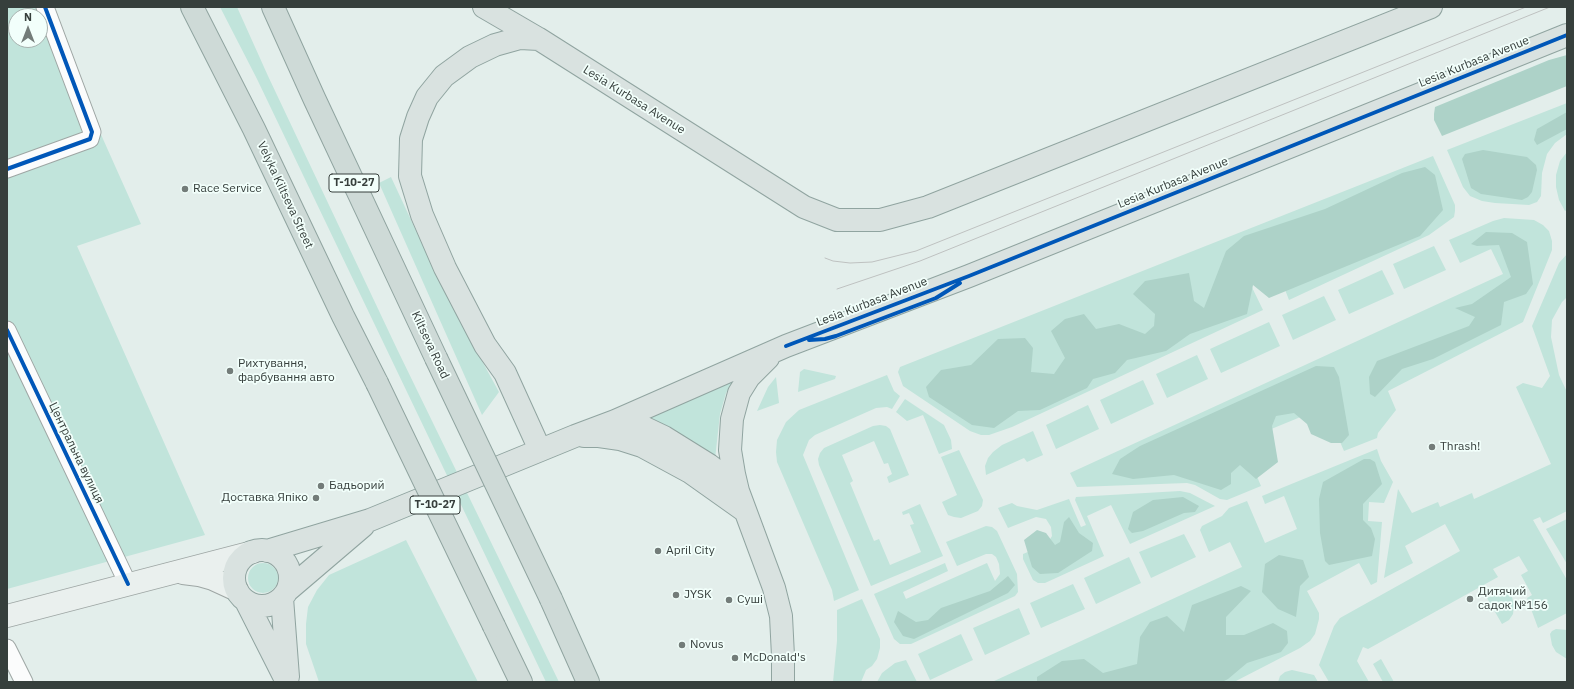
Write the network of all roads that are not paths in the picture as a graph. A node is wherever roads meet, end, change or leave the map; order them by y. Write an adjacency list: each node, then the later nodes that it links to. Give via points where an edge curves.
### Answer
1 (45, 7): 8 (street, via 92,132 90,139)
2 (192, 7): 26 (highway, Velyka Kiltseva Street / Т-10-27, bridge, via 254,129)
3 (273, 7): 27 (highway, Kiltseva Road / Т-10-27, bridge)
4 (484, 7): 7 (main road, Lesia Kurbasa Avenue)
5 (1431, 7): 7 (main road, Lesia Kurbasa Avenue, via 928,207 880,220 837,220 804,207)
6 (1567, 35): 10 (main road, Lesia Kurbasa Avenue, via 969,276)
7 (539, 39): 13 (main road, via 520,38 495,45 470,57 444,76 427,97 418,117 411,139 410,176 422,215 445,268 486,345 505,373)
8 (7, 168)
9 (7, 330): 18 (street, Центральна вулиця)
10 (793, 343): 11 (main road, Lesia Kurbasa Avenue); 14 (main road, via 761,364 739,393 732,419 730,450)
11 (615, 421): 12 (main road, Lesia Kurbasa Avenue); 14 (main road, via 643,427 709,465 726,478)
12 (575, 436): 13 (main road, Lesia Kurbasa Avenue); 14 (main road, via 620,439 642,446)
13 (540, 450): 15 (main road, Lesia Kurbasa Avenue)
14 (742, 501): 23 (main road, via 774,588 781,616)
15 (370, 520): 16 (main road); 19 (main road)
16 (260, 552): 17 (main road); 19 (main road, via 275,554 287,565 290,581); 20 (main road, via 245,557 237,568 234,581)
17 (175, 572): 18 (main road); 20 (main road, via 213,579)
18 (128, 584): 21 (main road)
19 (285, 594): 20 (main road, via 276,603 260,606 253,605); 25 (main road)
20 (241, 596): 25 (main road)
21 (7, 616)
22 (7, 648): 24 (street)
23 (783, 677)
24 (24, 682)
25 (288, 682)
26 (522, 682)
27 (588, 682)

